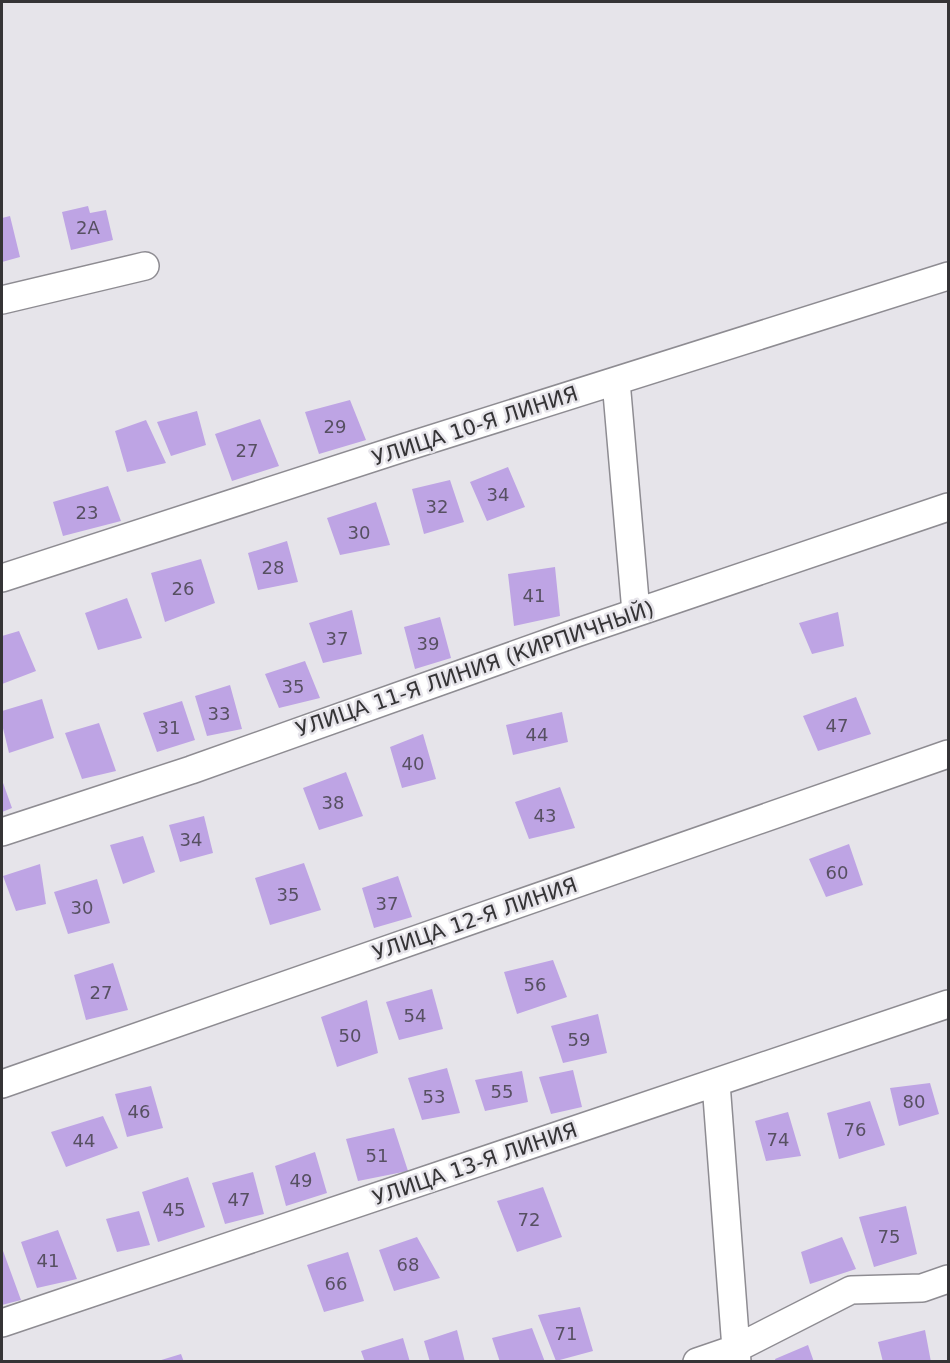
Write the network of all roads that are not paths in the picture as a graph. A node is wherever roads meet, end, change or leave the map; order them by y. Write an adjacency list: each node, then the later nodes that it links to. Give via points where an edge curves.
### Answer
1 (145, 266): 3 (street)
2 (948, 276): 4 (street, УЛИЦА 10-Я ЛИНИЯ)
3 (2, 300)
4 (616, 381): 6 (street, УЛИЦА 10-Я ЛИНИЯ); 7 (street)
5 (948, 507): 7 (street, УЛИЦА 11-Я ЛИНИЯ (КИРПИЧНЫЙ))
6 (2, 578)
7 (636, 612): 9 (street, УЛИЦА 11-Я ЛИНИЯ (КИРПИЧНЫЙ), via 191,770)
8 (948, 754): 12 (street, УЛИЦА 12-Я ЛИНИЯ)
9 (2, 832)
10 (948, 1004): 11 (street, УЛИЦА 13-Я ЛИНИЯ)
11 (716, 1083): 14 (street, УЛИЦА 13-Я ЛИНИЯ); 15 (street)
12 (2, 1084)
13 (948, 1279): 15 (street, via 922,1288 851,1290)
14 (2, 1323)
15 (736, 1355): 16 (street)
16 (697, 1362)

